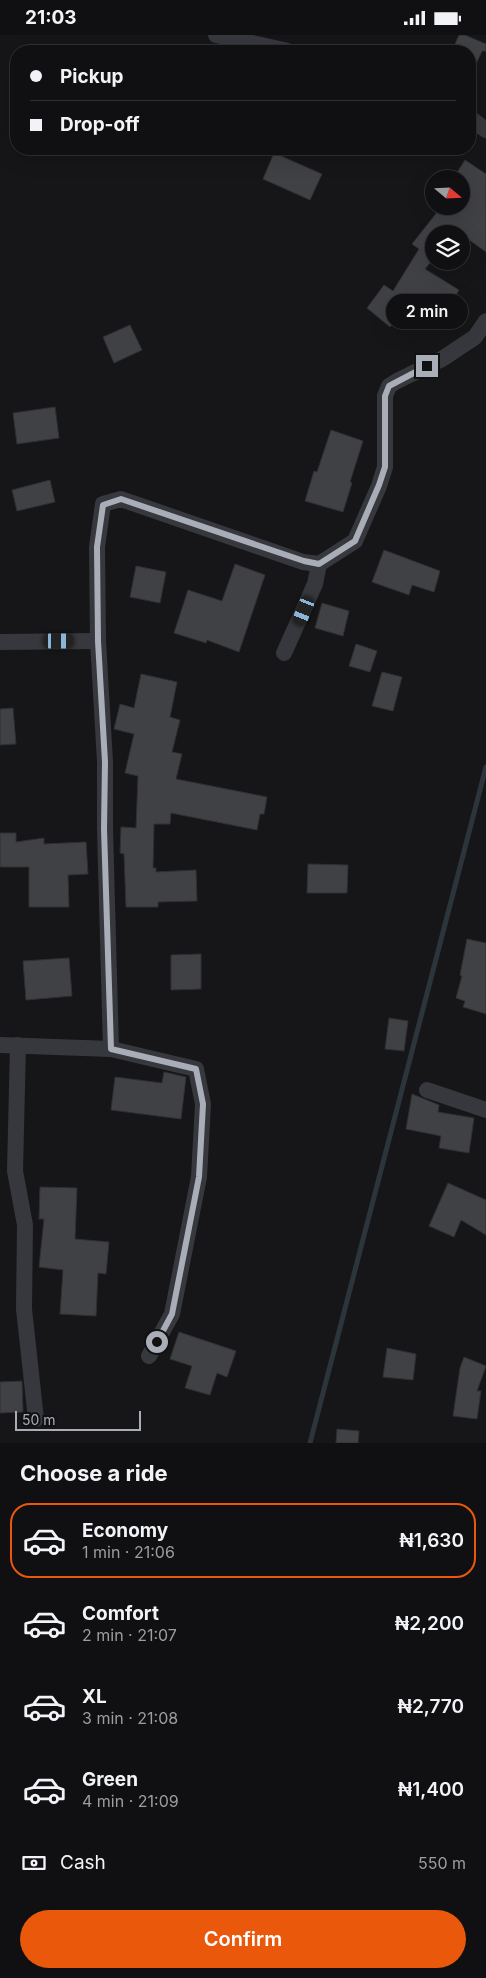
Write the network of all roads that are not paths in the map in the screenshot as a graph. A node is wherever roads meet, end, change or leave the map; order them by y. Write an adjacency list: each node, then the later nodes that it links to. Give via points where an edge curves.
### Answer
1 (216, 35): 2 (street)
2 (261, 45)
3 (486, 321): 4 (street, via 475,337 442,359 389,386 385,396 385,467 379,485 355,541)
4 (319, 564): 5 (street, via 121,499 103,505 97,547); 7 (street, via 315,584)
5 (98, 641): 6 (street); 10 (street, via 105,762)
6 (0, 642)
7 (284, 653)
8 (0, 1045): 9 (street)
9 (18, 1045): 10 (street); 14 (street, via 15,1171 25,1225 24,1309)
10 (111, 1049): 13 (street, via 196,1069 203,1104 199,1177 172,1314)
11 (427, 1090): 12 (street)
12 (486, 1110)
13 (149, 1355)
14 (36, 1419)

